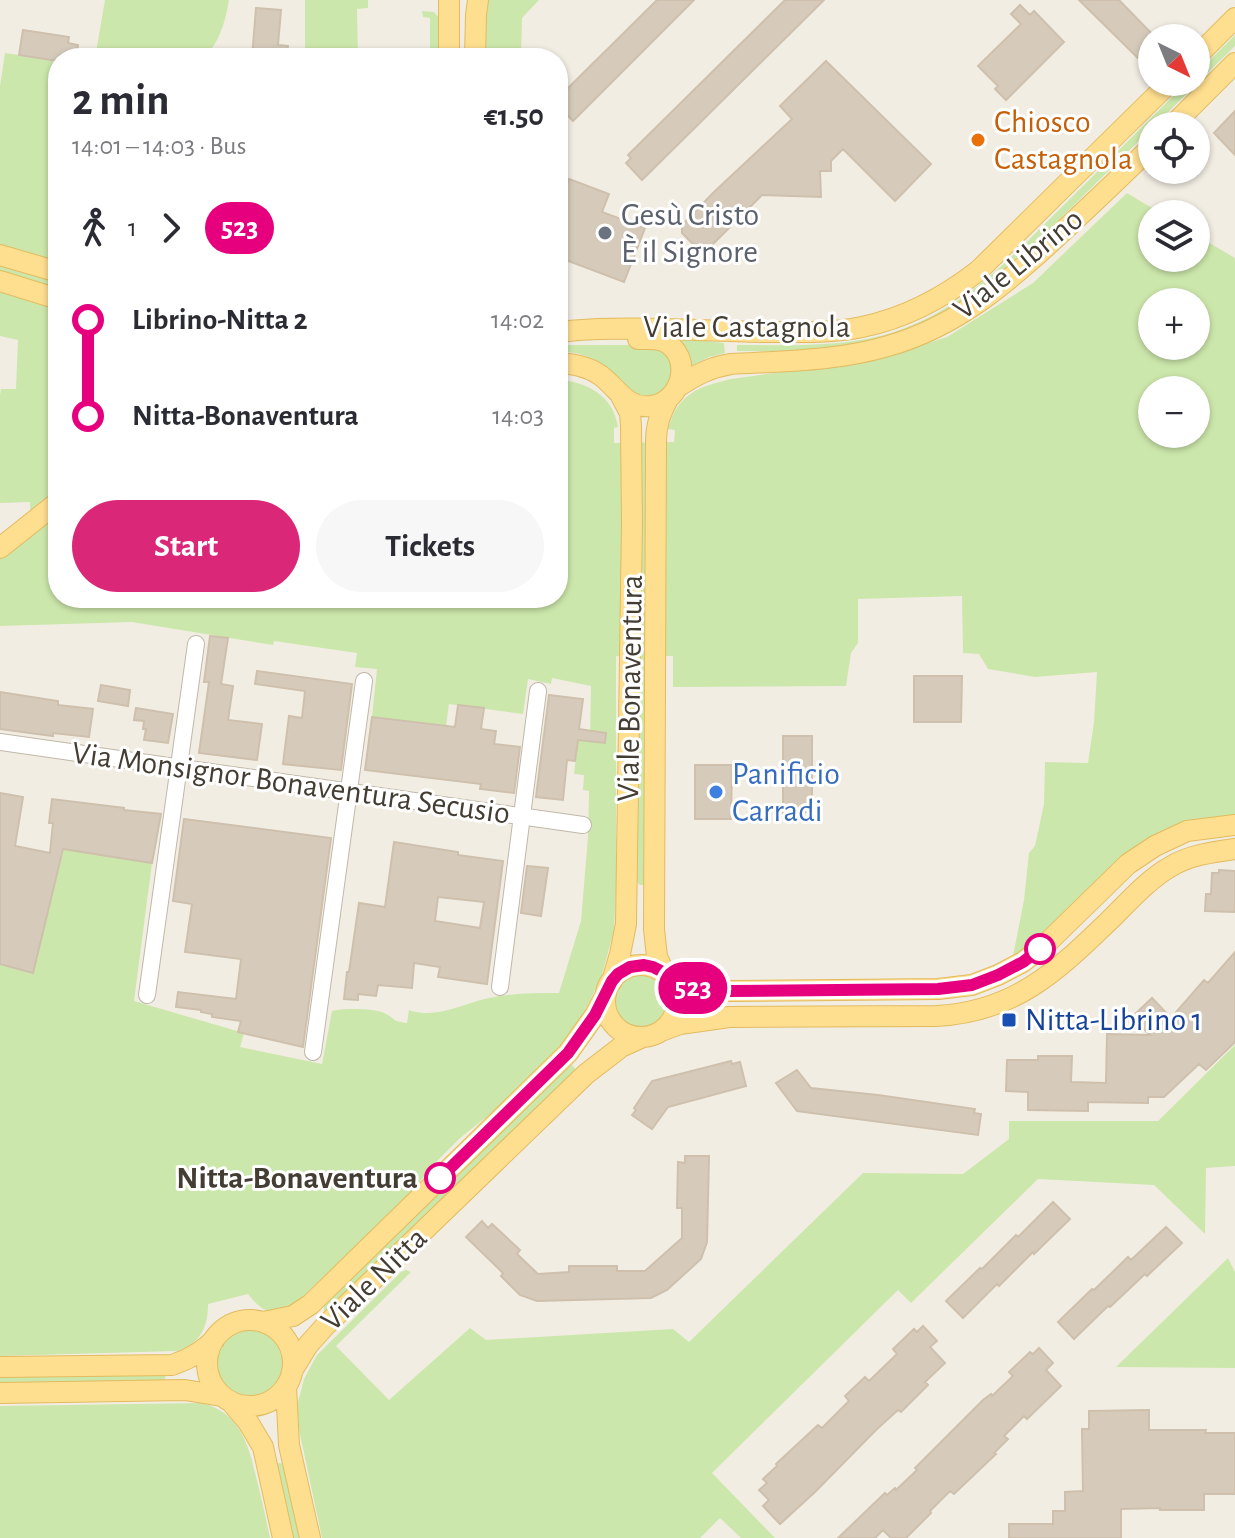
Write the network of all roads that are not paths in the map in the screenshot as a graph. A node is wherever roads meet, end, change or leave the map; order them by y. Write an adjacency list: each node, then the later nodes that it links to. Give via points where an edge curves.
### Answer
1 (449, 0): 5 (main road)
2 (478, 0): 6 (main road)
3 (1235, 18): 4 (main road)
4 (1210, 43)
5 (449, 48)
6 (475, 48)
7 (1235, 63): 9 (main road)
8 (1156, 96): 15 (main road, Viale Castagnola, via 978,271 925,306 829,332)
9 (1186, 112)
10 (1138, 159): 18 (main road, Viale Librino, via 1024,267 936,329 858,353 717,366)
11 (0, 252): 12 (main road)
12 (48, 269)
13 (4, 283): 14 (main road)
14 (48, 296)
15 (568, 331)
16 (568, 332): 18 (main road, via 604,339 656,339 670,345 681,369)
17 (568, 364): 19 (main road, via 595,372)
18 (673, 392): 19 (main road, via 658,404 641,406); 32 (main road, via 656,427 654,929 657,957)
19 (621, 396): 34 (main road, Viale Bonaventura, via 630,413 631,443 626,924)
20 (48, 510): 21 (main road)
21 (0, 548)
22 (196, 644): 26 (street)
23 (364, 681): 27 (street)
24 (538, 691): 28 (street)
25 (0, 742): 26 (street, Via Monsignor Bonaventura Secusio)
26 (179, 767): 27 (street, Via Monsignor Bonaventura Secusio); 35 (street)
27 (350, 792): 28 (street, Via Monsignor Bonaventura Secusio); 37 (street)
28 (521, 816): 29 (street, Via Monsignor Bonaventura Secusio); 33 (street)
29 (583, 825)
30 (1235, 825): 32 (main road, via 1187,831 1155,846 1128,864 1023,962 972,985 730,991 696,989)
31 (1235, 849): 36 (main road, Viale Nitta, via 1169,867 1038,984 979,1009 936,1016 729,1017)
32 (668, 979): 34 (main road, via 653,967 639,965 622,971); 36 (main road, via 677,996 676,1009 671,1022)
33 (500, 987)
34 (609, 988): 36 (main road, via 606,1008 614,1025 629,1035); 38 (main road, Viale Bonaventura, via 568,1053 311,1304 293,1316)
35 (147, 995)
36 (652, 1034): 41 (main road, Viale Nitta, via 621,1047 586,1074 326,1325)
37 (313, 1052)
38 (263, 1322): 39 (main road, via 235,1323); 41 (main road, via 288,1343 293,1359)
39 (214, 1340): 40 (main road, via 190,1359 172,1365); 43 (main road, via 207,1367 212,1383)
40 (0, 1367)
41 (289, 1378): 43 (main road, via 279,1395 264,1403 248,1406); 45 (main road, via 289,1445)
42 (0, 1393): 43 (main road, via 185,1390)
43 (227, 1399): 44 (main road, via 263,1447)
44 (283, 1538)
45 (310, 1538)

